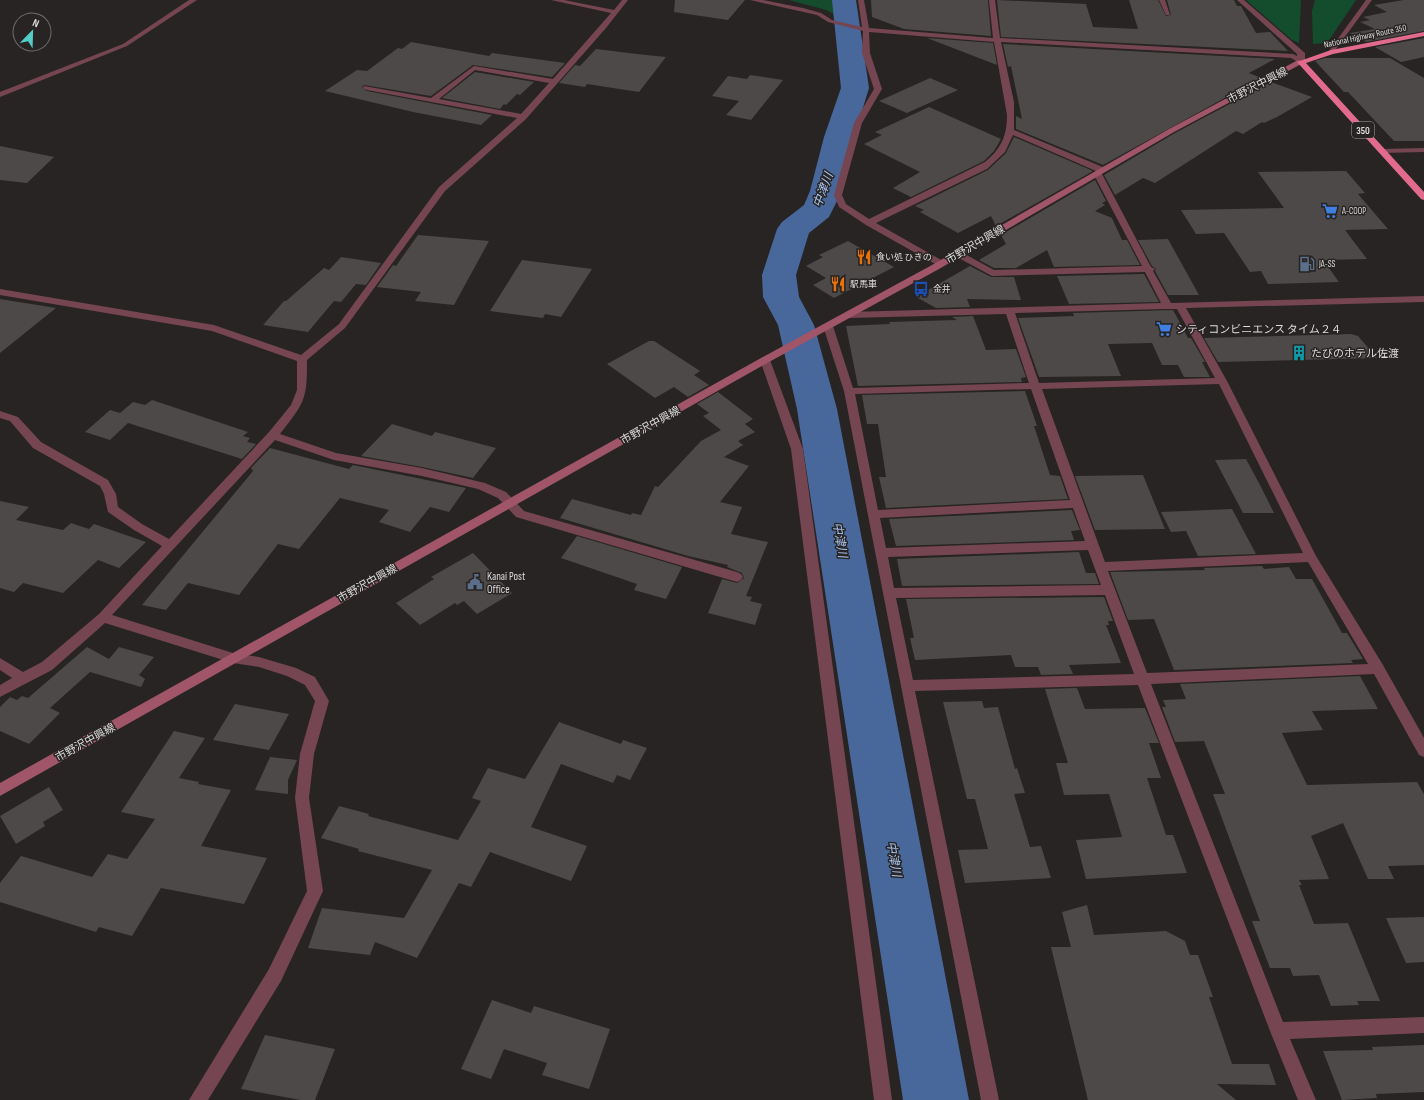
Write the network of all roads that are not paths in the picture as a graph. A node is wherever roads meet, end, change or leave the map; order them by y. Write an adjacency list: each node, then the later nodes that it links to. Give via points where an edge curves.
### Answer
1 (194, 0): 19 (street, via 125,45)
2 (554, 0): 10 (street)
3 (625, 0): 10 (street)
4 (753, 0): 12 (street, via 809,11 830,21)
5 (861, 0): 12 (street)
6 (992, 0): 14 (street)
7 (1162, 0): 11 (street)
8 (1240, 0): 16 (street, via 1301,53)
9 (1368, 0): 15 (street)
10 (616, 12): 17 (street)
11 (1168, 14)
12 (866, 30): 14 (street); 27 (street, via 866,53 878,89 858,123 838,196 842,205)
13 (1424, 34): 15 (highway, National Highway Route 350)
14 (997, 40): 16 (street, via 1293,56); 22 (street, via 1010,105)
15 (1331, 52): 16 (highway, National Highway Route 350)
16 (1301, 62): 24 (highway, 350); 25 (main road, 市野沢中興線, via 1256,84)
17 (555, 82): 20 (street, via 474,68); 21 (street)
18 (367, 88): 20 (street)
19 (0, 95)
20 (433, 100): 21 (street)
21 (523, 117): 38 (street, via 442,189 342,326)
22 (1010, 131): 25 (street); 27 (street, via 998,156 984,167)
23 (1424, 150): 24 (street)
24 (1382, 151): 26 (highway, 350)
25 (1099, 171): 28 (main road, 市野沢中興線); 30 (street)
26 (1424, 197)
27 (869, 223): 29 (street)
28 (958, 254): 29 (main road, 市野沢中興線); 30 (street, via 992,273)
29 (940, 264): 35 (main road, 市野沢中興線)
30 (1150, 269): 33 (street)
31 (0, 292): 38 (street, via 214,328)
32 (1424, 299): 33 (street)
33 (1174, 306): 34 (street); 39 (street)
34 (1010, 312): 35 (street); 40 (street)
35 (850, 315): 36 (main road, 市野沢中興線)
36 (828, 326): 37 (main road, 市野沢中興線); 41 (street)
37 (769, 358): 44 (main road, 市野沢中興線); 68 (street, via 797,449)
38 (302, 359): 43 (street, via 302,390 296,406)
39 (1222, 381): 40 (street); 50 (street)
40 (1035, 388): 41 (street); 45 (street)
41 (849, 391): 46 (street)
42 (0, 414): 47 (street, via 14,419 37,445 104,483 110,494 112,509)
43 (273, 435): 44 (street, via 334,456 481,486); 47 (street)
44 (511, 502): 52 (street, via 520,514); 56 (main road, 市野沢中興線)
45 (1077, 504): 46 (street); 48 (street)
46 (873, 514): 49 (street)
47 (170, 545): 55 (street)
48 (1093, 545): 49 (street); 51 (street)
49 (882, 553): 54 (street)
50 (1311, 557): 51 (street); 58 (street)
51 (1100, 567): 53 (street)
52 (737, 577)
53 (1109, 590): 54 (street); 60 (street)
54 (891, 594): 61 (street)
55 (103, 617): 56 (street); 59 (street, via 47,666)
56 (233, 658): 64 (main road, 市野沢中興線); 67 (street, via 259,662 310,681 322,701 306,754 302,798 315,891 275,975)
57 (0, 663): 59 (street)
58 (1378, 668): 60 (street); 63 (street)
59 (22, 678): 62 (street)
60 (1144, 679): 61 (street); 66 (street)
61 (908, 686): 69 (street)
62 (0, 692)
63 (1424, 751)
64 (0, 790)
65 (1424, 1025): 66 (street)
66 (1278, 1031): 70 (street)
67 (198, 1100)
68 (883, 1100)
69 (990, 1100)
70 (1307, 1100)

